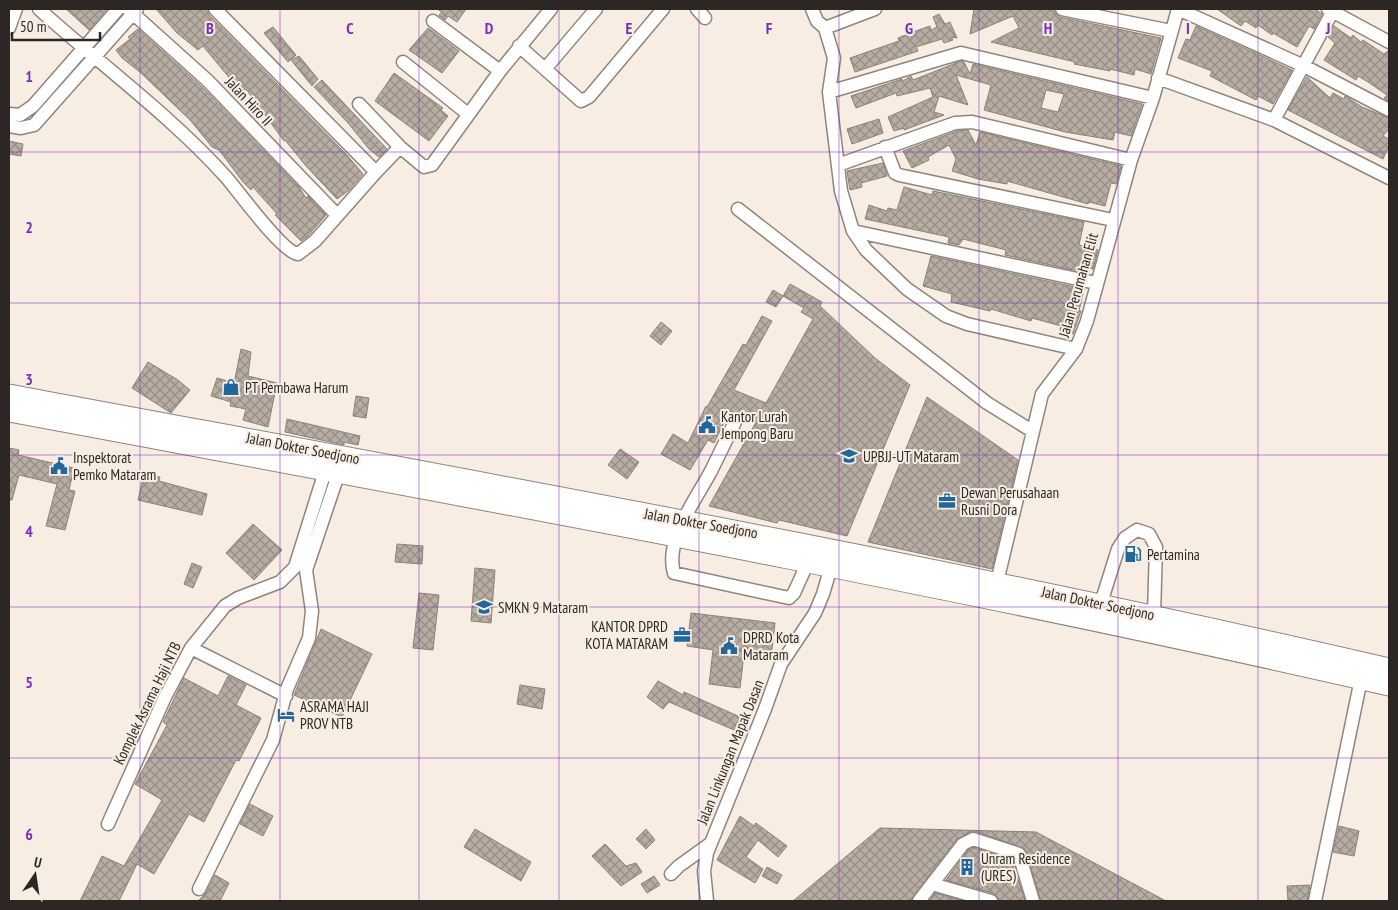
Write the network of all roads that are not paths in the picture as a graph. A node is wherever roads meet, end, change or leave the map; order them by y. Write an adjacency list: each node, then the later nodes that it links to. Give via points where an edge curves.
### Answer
1 (16, 9): 15 (street)
2 (39, 9): 20 (street)
3 (118, 9): 20 (street)
4 (215, 9): 39 (street)
5 (552, 9): 19 (street)
6 (596, 9): 24 (street)
7 (663, 9): 24 (street, via 585,100 577,98)
8 (812, 9): 16 (street, via 817,21)
9 (875, 9): 16 (street)
10 (1062, 9): 17 (street)
11 (1178, 9): 17 (street, Jalan Perumahan Elit); 23 (street)
12 (133, 10): 21 (street); 42 (street, Jalan Hiro II, via 208,80)
13 (1331, 10): 18 (street); 23 (street)
14 (433, 21): 25 (street)
15 (9, 28)
16 (825, 28): 27 (street, via 834,58)
17 (1171, 31): 26 (street, Jalan Perumahan Elit)
18 (1389, 42)
19 (519, 46): 24 (street); 25 (street)
20 (82, 48): 21 (street); 31 (street, via 28,112)
21 (93, 57): 34 (street, via 34,125); 42 (street, via 163,116 225,176 292,253 298,254 306,248)
22 (403, 62): 32 (street)
23 (1304, 66): 30 (street); 33 (street)
24 (544, 69)
25 (500, 71): 32 (street)
26 (1158, 78): 28 (street, Jalan Perumahan Elit); 33 (street)
27 (829, 92): 28 (street, via 961,53); 38 (street)
28 (1152, 98): 37 (street, Jalan Perumahan Elit)
29 (359, 104): 35 (street)
30 (1389, 110)
31 (9, 114)
32 (468, 114): 35 (street, via 430,167 424,167)
33 (1274, 120): 40 (street)
34 (9, 126)
35 (400, 147): 39 (street)
36 (885, 147): 37 (street, via 956,123 972,122); 38 (street); 43 (street, via 899,175)
37 (1130, 160): 43 (street, Jalan Perumahan Elit)
38 (838, 165): 44 (street, via 841,191)
39 (376, 172): 42 (street)
40 (1389, 178)
41 (738, 209): 50 (street, via 987,403)
42 (337, 215)
43 (1113, 220): 45 (street, Jalan Perumahan Elit)
44 (854, 231): 45 (street); 46 (street, via 866,250 907,290 946,316 967,324)
45 (1096, 283): 46 (street, Jalan Perumahan Elit, via 1087,322)
46 (1076, 349): 50 (street, Jalan Perumahan Elit, via 1042,394)
47 (9, 395): 51 (highway, Jalan Dokter Soedjono)
48 (9, 412): 51 (highway, Jalan Dokter Soedjono)
49 (735, 422): 52 (street)
50 (1032, 431): 56 (street, Jalan Perumahan Elit)
51 (335, 463): 52 (highway, Jalan Dokter Soedjono); 55 (street)
52 (680, 528): 53 (highway, Jalan Dokter Soedjono); 53 (street, via 672,568 678,575 789,598); 56 (highway, Jalan Dokter Soedjono, via 784,538)
53 (808, 562): 54 (highway, Jalan Dokter Soedjono)
54 (831, 567): 59 (highway, Jalan Dokter Soedjono); 66 (street, Jalan Linkungan Mapak Dasan, via 814,612 781,664)
55 (300, 569): 60 (street, Komplek Asrama Haji NTB, via 280,582 225,606); 64 (street, via 311,597 311,624 309,638)
56 (997, 582): 57 (highway, Jalan Dokter Soedjono)
57 (1102, 603): 58 (highway, Jalan Dokter Soedjono); 58 (street, via 1118,549 1125,538 1137,530 1149,534 1156,548)
58 (1154, 614): 59 (highway, Jalan Dokter Soedjono)
59 (1190, 631): 61 (highway, Jalan Dokter Soedjono); 62 (highway, Jalan Dokter Soedjono)
60 (191, 648): 64 (street); 65 (street, Komplek Asrama Haji NTB, via 165,697)
61 (1389, 668)
62 (1361, 679): 63 (highway, Jalan Dokter Soedjono); 74 (street)
63 (1389, 686)
64 (286, 696): 69 (street, via 273,740)
65 (108, 824)
66 (711, 843): 67 (street); 70 (street, Jalan Linkungan Mapak Dasan, via 704,861)
67 (671, 874)
68 (932, 884): 71 (street); 72 (street); 73 (street, via 962,844 973,839 1018,854)
69 (199, 889)
70 (707, 901)
71 (919, 901)
72 (991, 901)
73 (1033, 901)
74 (1315, 901)

